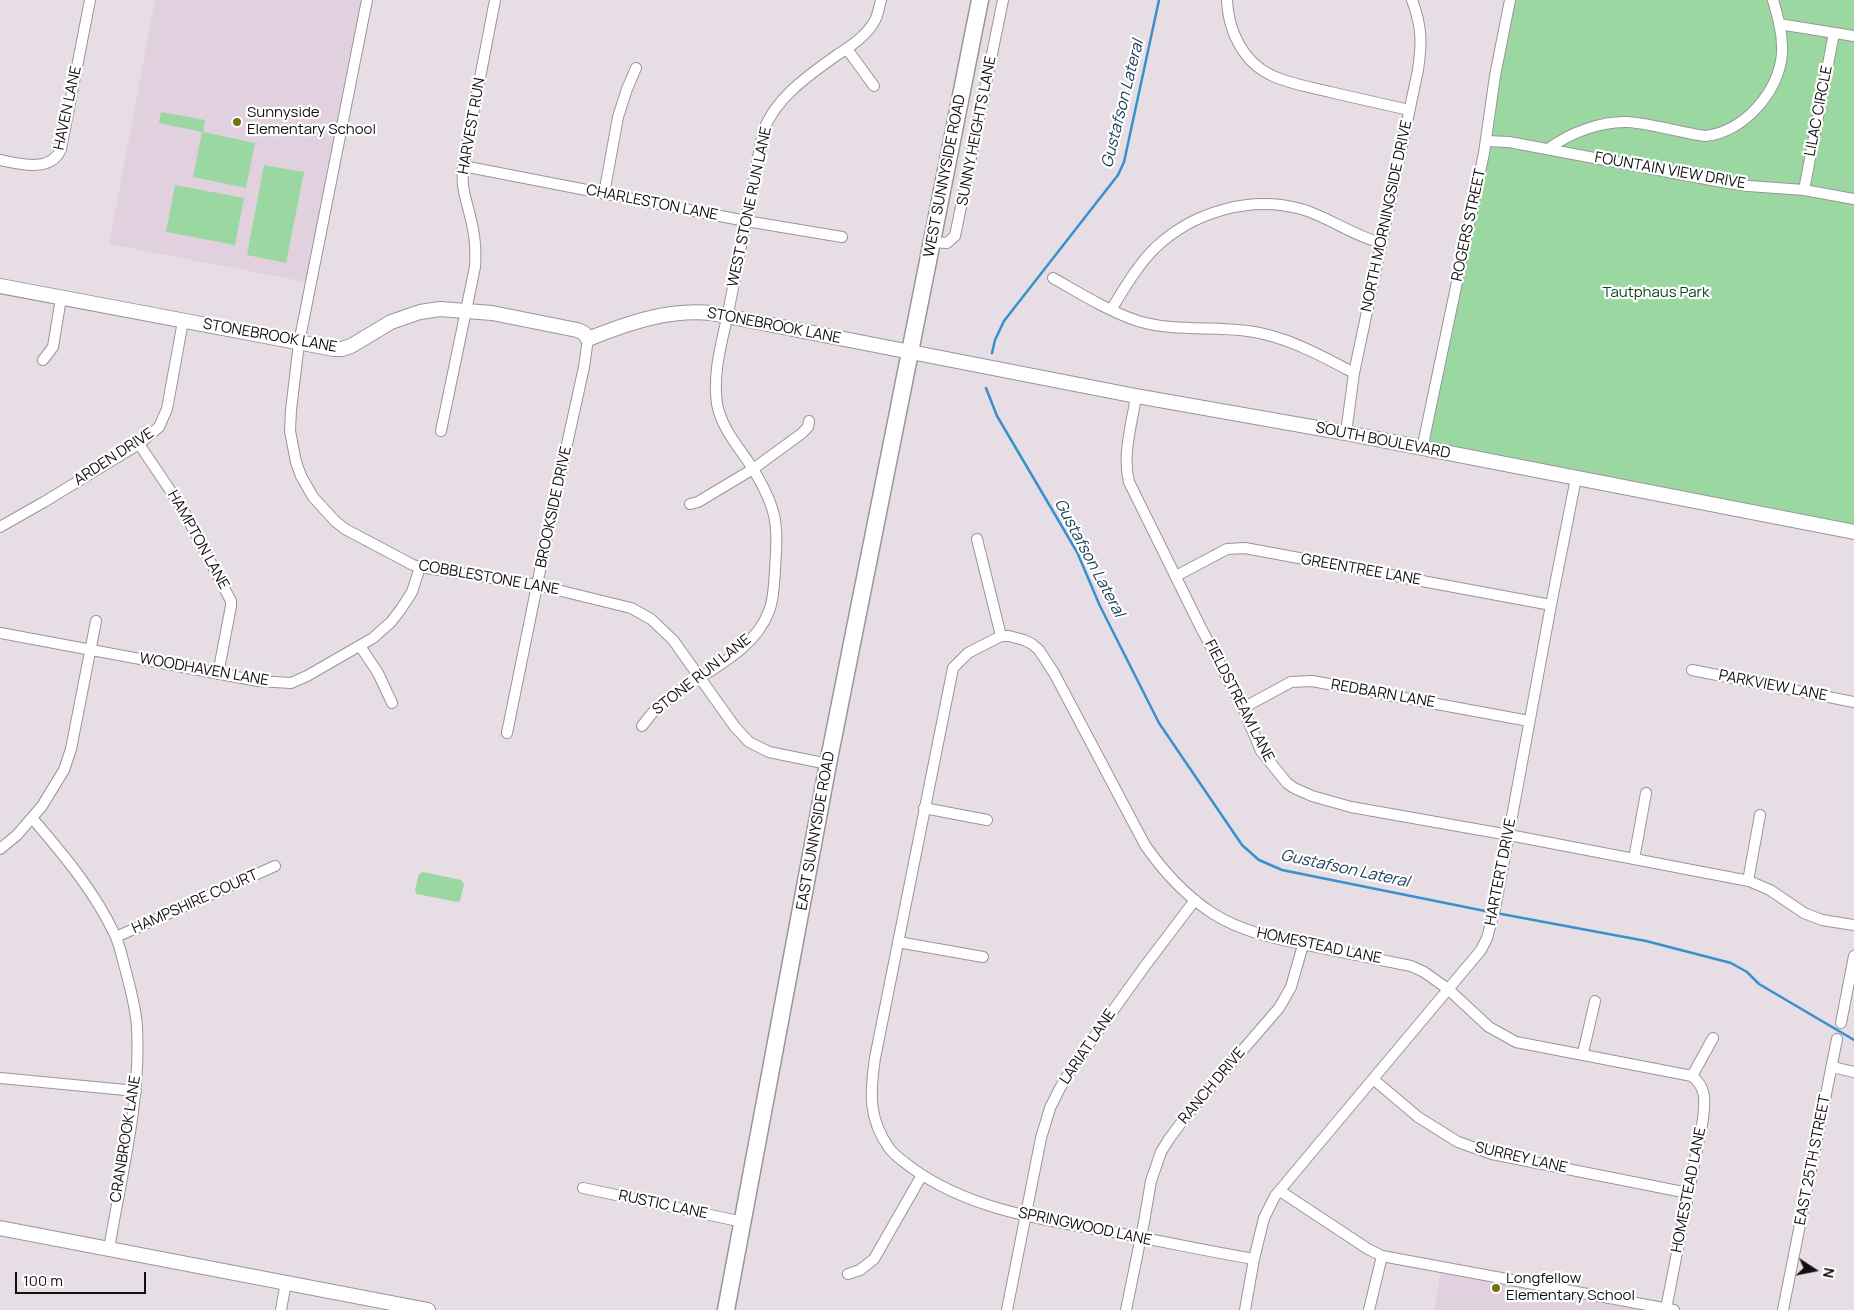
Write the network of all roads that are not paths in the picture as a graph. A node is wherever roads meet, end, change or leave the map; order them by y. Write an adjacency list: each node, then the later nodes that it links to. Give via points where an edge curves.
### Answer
1 (90, 0): 20 (street, HAVEN LANE, via 58,156 35,165)
2 (367, 0): 38 (street, COBBLESTONE LANE)
3 (495, 0): 21 (street, HARVEST RUN)
4 (881, 0): 14 (street, WEST STONE RUN LANE, via 875,21)
5 (980, 0): 27 (main road, WEST SUNNYSIDE ROAD)
6 (1004, 0): 27 (street, SUNNY HEIGHTS LANE, via 956,236 947,243)
7 (1227, 0): 17 (street, via 1228,16 1240,47 1249,59 1271,75)
8 (1412, 0): 17 (street, NORTH MORNINGSIDE DRIVE, via 1419,18 1421,50)
9 (1510, 0): 18 (street, ROGERS STREET)
10 (1773, 0): 11 (street)
11 (1779, 24): 12 (street); 19 (street, via 1782,52 1777,76 1754,112 1734,128 1704,136 1637,123 1614,123 1574,133)
12 (1834, 33): 13 (street); 22 (street, LILAC CIRCLE)
13 (1854, 36)
14 (847, 49): 16 (street); 25 (street, WEST STONE RUN LANE, via 795,88 767,120)
15 (636, 68): 23 (street, via 618,118)
16 (874, 86)
17 (1409, 110): 28 (street, NORTH MORNINGSIDE DRIVE)
18 (1486, 141): 19 (street, FOUNTAIN VIEW DRIVE); 47 (street, ROGERS STREET)
19 (1548, 149): 22 (street, FOUNTAIN VIEW DRIVE, via 1722,182)
20 (0, 160)
21 (463, 166): 23 (street, CHARLESTON LANE); 32 (street, HARVEST RUN, via 463,193 472,221 476,252 474,279)
22 (1804, 190): 24 (street, FOUNTAIN VIEW DRIVE)
23 (604, 194): 25 (street, CHARLESTON LANE)
24 (1854, 199)
25 (746, 221): 26 (street, CHARLESTON LANE); 34 (street, WEST STONE RUN LANE)
26 (842, 237)
27 (931, 242): 39 (main road, WEST SUNNYSIDE ROAD)
28 (1382, 242): 33 (street, via 1299,209 1263,203 1241,204 1189,223 1171,234 1140,265); 41 (street, NORTH MORNINGSIDE DRIVE)
29 (1053, 278): 33 (street)
30 (0, 286): 31 (street, STONEBROOK LANE)
31 (61, 298): 35 (street, STONEBROOK LANE); 40 (street, via 53,347)
32 (466, 310): 36 (street, STONEBROOK LANE, via 577,330); 38 (street, STONEBROOK LANE, via 420,312 391,322 342,349); 44 (street, HARVEST RUN)
33 (1111, 310): 41 (street, via 1164,326 1268,335 1297,344)
34 (728, 316): 36 (street, STONEBROOK LANE, via 692,311 673,313 643,319); 37 (street, WEST STONE RUN LANE); 39 (street, STONEBROOK LANE)
35 (183, 321): 38 (street, STONEBROOK LANE); 46 (street, ARDEN DRIVE, via 164,419)
36 (588, 339): 56 (street, BROOKSIDE DRIVE)
37 (721, 342): 48 (street, STONE RUN LANE, via 717,360 717,403 733,441)
38 (299, 343): 54 (street, COBBLESTONE LANE, via 290,430 301,476 313,497 345,529)
39 (911, 352): 42 (street, SOUTH BOULEVARD); 72 (main road, EAST SUNNYSIDE ROAD)
40 (43, 360)
41 (1354, 373): 45 (street, NORTH MORNINGSIDE DRIVE)
42 (1136, 396): 45 (street, SOUTH BOULEVARD); 55 (street, FIELDSTREAM LANE, via 1126,470)
43 (809, 421): 48 (street, via 801,434)
44 (441, 431)
45 (1346, 434): 47 (street, SOUTH BOULEVARD)
46 (139, 444): 51 (street, ARDEN DRIVE); 64 (street, HAMPTON LANE, via 182,508 230,601)
47 (1422, 449): 49 (street, SOUTH BOULEVARD)
48 (753, 469): 50 (street); 65 (street, STONE RUN LANE, via 776,516 778,530 772,602 761,627 746,644)
49 (1576, 478): 52 (street, SOUTH BOULEVARD); 57 (street, HARTERT DRIVE)
50 (690, 504)
51 (0, 527)
52 (1854, 532)
53 (977, 539): 60 (street)
54 (420, 567): 56 (street, COBBLESTONE LANE); 61 (street, WOODHAVEN LANE, via 412,592 401,609)
55 (1176, 576): 57 (street, GREENTREE LANE, via 1227,549 1246,548); 68 (street, FIELDSTREAM LANE)
56 (537, 585): 65 (street, COBBLESTONE LANE, via 641,612 673,640); 71 (street, BROOKSIDE DRIVE)
57 (1550, 605): 69 (street, HARTERT DRIVE)
58 (96, 621): 62 (street)
59 (0, 633): 62 (street, WOODHAVEN LANE)
60 (1005, 636): 74 (street, SPRINGWOOD LANE, via 968,653 953,668); 83 (street, HOMESTEAD LANE, via 1024,640 1039,650 1145,845 1159,865)
61 (360, 646): 64 (street, WOODHAVEN LANE, via 290,683); 67 (street)
62 (91, 650): 64 (street, WOODHAVEN LANE); 76 (street, via 64,770)
63 (1692, 670): 66 (street, PARKVIEW LANE)
64 (218, 674)
65 (699, 678): 70 (street, STONE RUN LANE, via 656,709); 72 (street, COBBLESTONE LANE, via 750,742 769,752)
66 (1854, 702)
67 (392, 703)
68 (1243, 708): 69 (street, REDBARN LANE, via 1291,682 1312,681); 78 (street, FIELDSTREAM LANE, via 1268,761 1287,783 1312,796 1350,807)
69 (1529, 721): 78 (street, HARTERT DRIVE)
70 (642, 726)
71 (507, 733)
72 (828, 764): 107 (main road, EAST SUNNYSIDE ROAD)
73 (1646, 793): 80 (street)
74 (924, 808): 77 (street); 86 (street, SPRINGWOOD LANE)
75 (1760, 815): 82 (street)
76 (32, 818): 79 (street); 85 (street, CRANBROOK LANE, via 68,860)
77 (988, 820)
78 (1508, 835): 80 (street, FIELDSTREAM LANE); 90 (street, HARTERT DRIVE, via 1487,938 1481,950)
79 (0, 849)
80 (1634, 859): 82 (street, FIELDSTREAM LANE)
81 (275, 866): 85 (street, HAMPSHIRE COURT)
82 (1748, 881): 84 (street, FIELDSTREAM LANE, via 1770,890 1804,913 1822,920)
83 (1195, 900): 87 (street, HOMESTEAD LANE, via 1228,922 1258,935); 106 (street, LARIAT LANE, via 1060,1088 1041,1138)
84 (1854, 925)
85 (116, 937): 101 (street, CRANBROOK LANE, via 137,1026)
86 (898, 942): 89 (street); 102 (street, SPRINGWOOD LANE, via 875,1058 871,1105 877,1126 890,1150)
87 (1303, 944): 90 (street, HOMESTEAD LANE, via 1411,966); 109 (street, RANCH DRIVE, via 1291,987 1279,1008 1168,1139 1151,1181)
88 (1854, 956): 92 (street)
89 (983, 957)
90 (1448, 989): 95 (street, HOMESTEAD LANE, via 1489,1027 1516,1042); 100 (street, HARTERT DRIVE)
91 (1595, 1001): 95 (street)
92 (1841, 1023)
93 (1713, 1038): 98 (street)
94 (1837, 1039): 96 (street, EAST 25TH STREET)
95 (1583, 1053): 98 (street, HOMESTEAD LANE)
96 (1832, 1067): 97 (street); 123 (street, EAST 25TH STREET)
97 (1854, 1072)
98 (1692, 1076): 105 (street, HOMESTEAD LANE, via 1700,1082 1705,1096)
99 (0, 1078): 101 (street)
100 (1373, 1079): 104 (street, HARTERT DRIVE); 105 (street, SURREY LANE, via 1418,1117 1458,1142 1492,1154)
101 (136, 1092): 110 (street, CRANBROOK LANE)
102 (922, 1175): 106 (street, SPRINGWOOD LANE, via 993,1206); 113 (street, via 874,1259 860,1270)
103 (582, 1188): 107 (street, RUSTIC LANE)
104 (1280, 1191): 111 (street); 112 (street, HARTERT DRIVE, via 1264,1218)
105 (1688, 1193): 115 (street, HOMESTEAD LANE)
106 (1025, 1215): 109 (street, SPRINGWOOD LANE); 119 (street, LARIAT LANE)
107 (743, 1222): 118 (main road, EAST SUNNYSIDE ROAD)
108 (0, 1228): 110 (street)
109 (1140, 1237): 112 (street, SPRINGWOOD LANE); 120 (street, RANCH DRIVE)
110 (109, 1249): 114 (street)
111 (1382, 1256): 115 (street); 122 (street)
112 (1254, 1259): 121 (street, HARTERT DRIVE)
113 (848, 1274)
114 (286, 1282): 116 (street); 117 (street)
115 (1670, 1309)
116 (281, 1310)
117 (428, 1310)
118 (726, 1310)
119 (1007, 1310)
120 (1126, 1310)
121 (1245, 1310)
122 (1369, 1310)
123 (1783, 1310)

